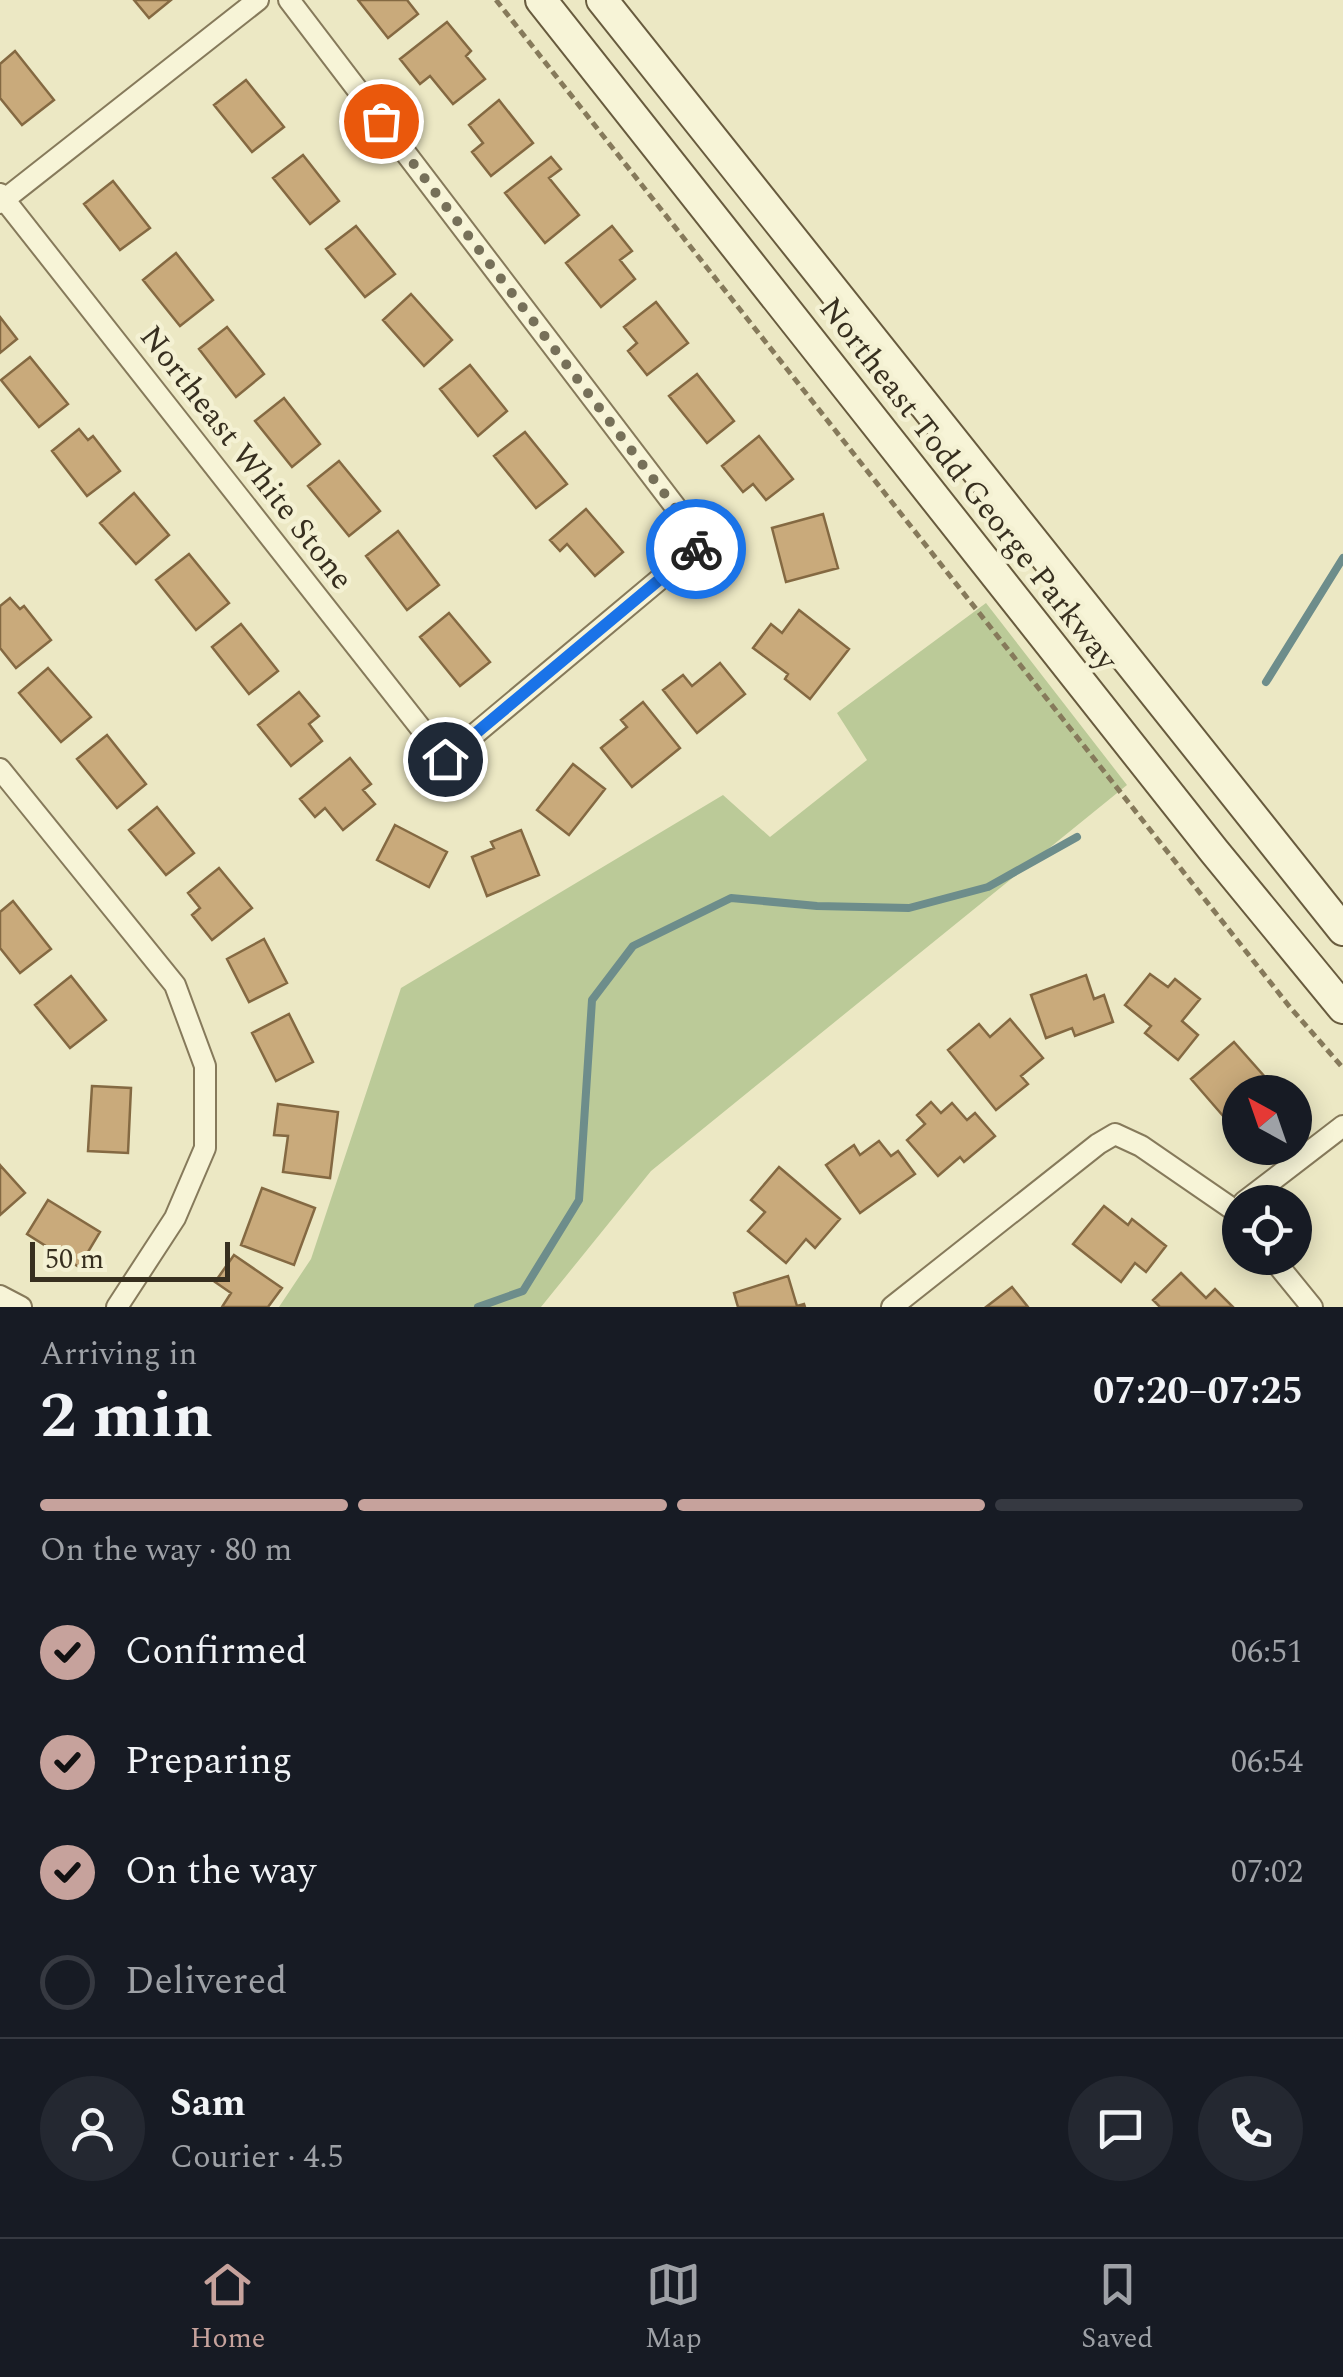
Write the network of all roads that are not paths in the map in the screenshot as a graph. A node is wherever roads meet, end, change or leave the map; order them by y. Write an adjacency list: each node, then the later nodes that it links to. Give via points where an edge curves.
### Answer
1 (258, 0): 5 (street)
2 (289, 0): 5 (street, Northeast White Stone, via 702,543 445,759)
3 (541, 0): 8 (main road, Northeast Todd George Parkway)
4 (602, 0): 7 (main road, Northeast Todd George Parkway)
5 (2, 199)
6 (0, 770): 15 (street, via 175,984 205,1066 205,1148 175,1218)
7 (1343, 930)
8 (1343, 1008)
9 (1343, 1126): 10 (street)
10 (1269, 1185)
11 (1222, 1198): 16 (street, via 1115,1134)
12 (1286, 1275): 17 (street)
13 (0, 1296): 14 (street)
14 (21, 1307)
15 (117, 1307)
16 (892, 1307)
17 (1312, 1307)

